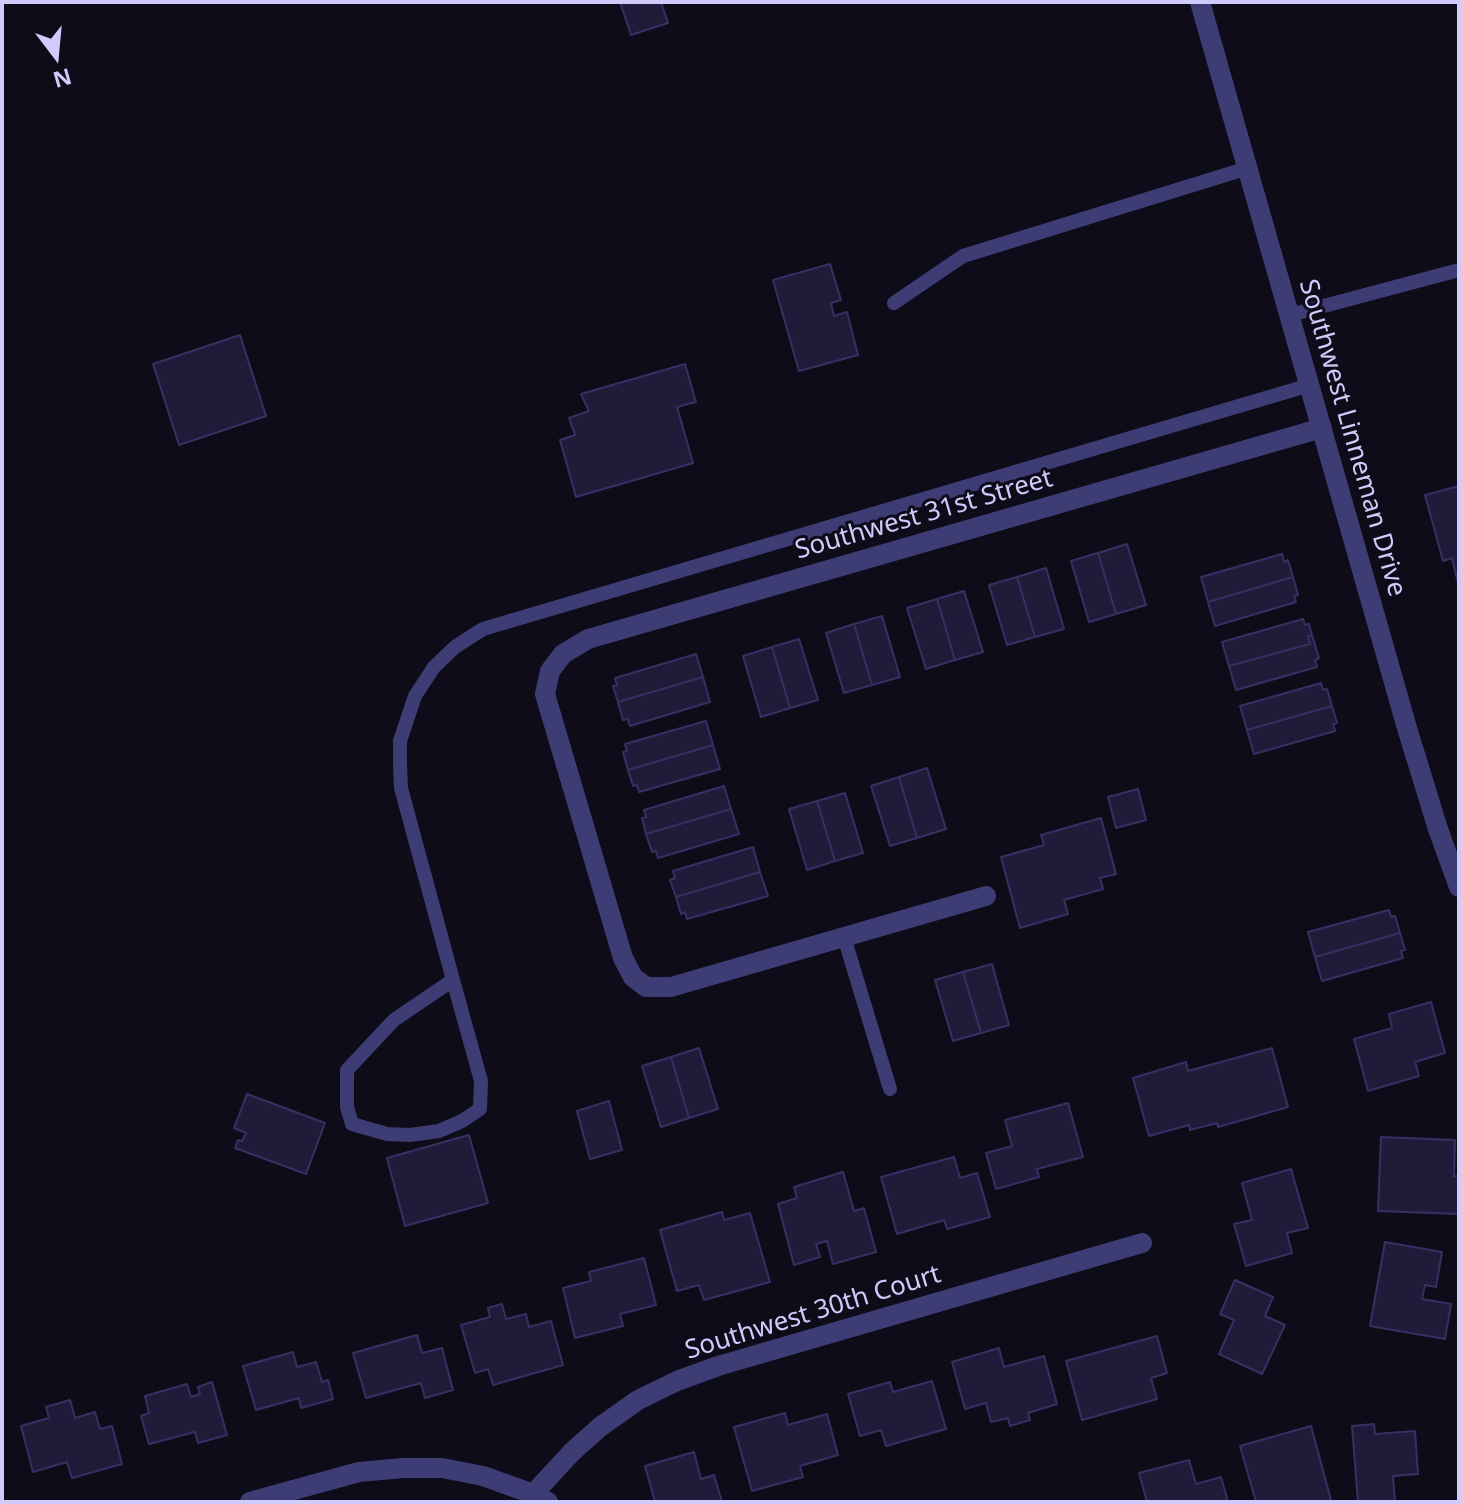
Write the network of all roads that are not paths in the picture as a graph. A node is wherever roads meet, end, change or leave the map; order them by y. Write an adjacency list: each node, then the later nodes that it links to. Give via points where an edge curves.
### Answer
1 (1200, 2): 2 (street, Southwest Linneman Drive)
2 (1248, 168): 4 (lane, via 963,256); 5 (street, Southwest Linneman Drive)
3 (1459, 270): 5 (lane)
4 (894, 303)
5 (1290, 315): 6 (street, Southwest Linneman Drive)
6 (1310, 385): 7 (street, Southwest Linneman Drive); 11 (lane, via 483,629 455,647 415,696 400,741 401,788)
7 (1322, 428): 8 (street, Southwest Linneman Drive, via 1419,768); 10 (street, Southwest 31st Street, via 588,639 563,654 550,671 545,694 633,977 646,987 671,987)
8 (1459, 887)
9 (986, 896): 10 (street)
10 (844, 937): 12 (lane)
11 (453, 980): 11 (lane, via 394,1020 347,1070 352,1124 410,1135 439,1131 480,1109 481,1081)
12 (890, 1089)
13 (1142, 1243): 14 (street, Southwest 30th Court, via 677,1381 600,1427 573,1451)
14 (540, 1498): 15 (street, via 483,1476 403,1468 359,1472)
15 (250, 1502)

